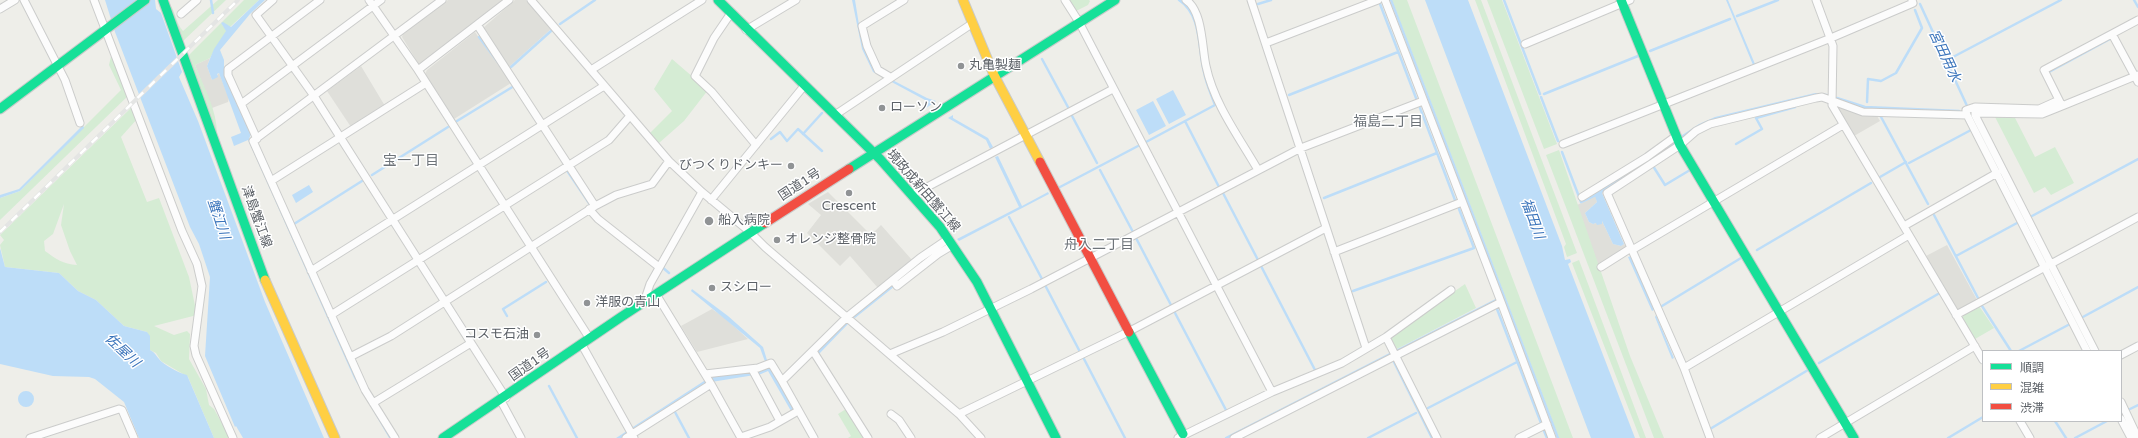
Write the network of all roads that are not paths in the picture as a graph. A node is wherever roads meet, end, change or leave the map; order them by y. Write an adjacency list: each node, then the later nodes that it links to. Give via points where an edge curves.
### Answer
1 (15, 0): 28 (street)
2 (24, 0): 43 (street)
3 (94, 0): 35 (street)
4 (145, 0): 35 (main road)
5 (163, 0): 160 (main road, 津島蟹江線, via 261,270)
6 (197, 0): 30 (street)
7 (273, 0): 39 (street, via 256,15)
8 (320, 0): 39 (street)
9 (380, 0): 27 (street)
10 (442, 0): 38 (street)
11 (509, 0): 34 (street)
12 (531, 0): 46 (street)
13 (702, 0): 46 (street)
14 (718, 0): 29 (main road, 境政成新田蟹江線)
15 (796, 0): 36 (street)
16 (904, 0): 49 (street, via 862,26 867,46 878,70)
17 (963, 0): 33 (main road)
18 (1065, 0): 32 (street)
19 (1114, 0): 32 (main road, 国道1号)
20 (1251, 0): 41 (street)
21 (1378, 0): 41 (street)
22 (1385, 0): 55 (street)
23 (1816, 0): 40 (street)
24 (1188, 1): 80 (street, via 1200,26 1206,67 1218,104)
25 (1625, 1): 42 (street); 59 (main road)
26 (1915, 1): 40 (street)
27 (371, 3): 38 (street); 44 (street)
28 (0, 9)
29 (731, 13): 36 (main road, 境政成新田蟹江線); 73 (street, via 714,38 695,76 712,92)
30 (181, 14)
31 (2138, 20): 37 (street)
32 (1079, 22): 47 (main road, 国道1号); 53 (street)
33 (973, 23): 47 (main road); 49 (street)
34 (478, 26): 45 (street); 66 (street)
35 (107, 28): 43 (main road); 159 (street, via 197,264 202,286 194,346)
36 (746, 30): 52 (main road, 境政成新田蟹江線)
37 (2112, 34): 48 (street); 57 (street, via 2044,70)
38 (395, 35): 45 (street); 54 (street)
39 (272, 37): 44 (street); 58 (street, via 228,69 228,75)
40 (1831, 38): 56 (street, via 1834,46); 59 (street)
41 (1266, 43): 75 (street)
42 (1525, 44)
43 (58, 65): 60 (main road); 65 (street)
44 (293, 66): 54 (street); 58 (street)
45 (418, 70): 50 (street)
46 (591, 70): 51 (street)
47 (994, 75): 68 (main road); 76 (main road, 国道1号)
48 (2137, 78): 57 (street)
49 (888, 79): 62 (street)
50 (426, 83): 70 (street); 78 (street)
51 (604, 86): 64 (street); 66 (street)
52 (804, 86): 62 (main road, 境政成新田蟹江線); 73 (street)
53 (1113, 89): 68 (street); 91 (street)
54 (314, 96): 70 (street); 71 (street)
55 (1423, 101): 75 (street); 88 (street)
56 (1832, 101): 63 (street, via 1863,112); 67 (street); 74 (street, via 1816,98 1710,124 1696,131)
57 (2061, 103): 61 (street, via 2040,112)
58 (241, 104): 71 (street)
59 (1663, 105): 69 (main road); 72 (street)
60 (0, 109)
61 (1975, 110): 63 (street, via 1966,110); 104 (street)
62 (835, 115): 76 (main road, 境政成新田蟹江線)
63 (1967, 115): 81 (street)
64 (629, 117): 77 (street); 79 (street, via 609,140)
65 (80, 123)
66 (542, 125): 78 (street); 79 (street)
67 (1843, 125): 87 (street); 94 (street)
68 (1026, 135): 84 (street); 102 (main road)
69 (1676, 136): 74 (main road); 85 (street)
70 (340, 137): 82 (street); 93 (street)
71 (257, 138): 82 (street, via 253,141)
72 (1564, 144)
73 (756, 145): 86 (street)
74 (1680, 145): 87 (main road); 100 (street, via 1607,193)
75 (1301, 148): 80 (street); 95 (street)
76 (873, 153): 84 (main road, 境政成新田蟹江線); 96 (main road, 国道1号)
77 (669, 161): 83 (street); 90 (street, via 652,184 622,193)
78 (479, 165): 89 (street); 93 (street)
79 (569, 166): 89 (street); 90 (street)
80 (1258, 170): 91 (street)
81 (1998, 173): 94 (street); 104 (street)
82 (271, 181): 107 (street)
83 (702, 192): 86 (street); 105 (street)
84 (912, 195): 98 (main road, 境政成新田蟹江線)
85 (1582, 197)
86 (711, 200): 96 (street)
87 (1713, 201): 100 (street); 115 (main road)
88 (1462, 202): 101 (street); 113 (street)
89 (505, 206): 99 (street); 103 (street)
90 (592, 208): 99 (street); 105 (street, via 598,220)
91 (1178, 213): 102 (street); 108 (street)
92 (2138, 217): 104 (street)
93 (392, 219): 103 (street); 107 (street)
94 (1904, 226): 97 (street)
95 (1326, 228): 101 (street); 108 (street)
96 (750, 232): 110 (main road, 国道1号); 118 (street)
97 (1909, 235): 115 (street); 116 (street)
98 (950, 242): 114 (main road, 境政成新田蟹江線); 118 (street, via 897,286 893,280)
99 (531, 247): 112 (street); 121 (street)
100 (1631, 249): 106 (street); 135 (street)
101 (1334, 252): 126 (street)
102 (1090, 259): 114 (street); 119 (main road)
103 (418, 260): 112 (street); 117 (street)
104 (2048, 266): 116 (street); 127 (street); 128 (street)
105 (659, 267): 111 (street)
106 (1601, 267)
107 (311, 271): 117 (street)
108 (1216, 286): 119 (street); 140 (street)
109 (1451, 290): 120 (street)
110 (656, 294): 111 (main road, 国道1号); 137 (street)
111 (645, 301): 121 (main road, 国道1号)
112 (445, 302): 122 (street); 133 (street, via 391,336)
113 (1501, 302): 132 (street); 151 (street)
114 (991, 308): 130 (street); 138 (main road, 境政成新田蟹江線)
115 (1779, 312): 135 (street); 150 (main road)
116 (1956, 315): 124 (street)
117 (331, 316): 133 (street)
118 (847, 317): 129 (street); 130 (street)
119 (1128, 332): 138 (street); 154 (main road)
120 (1386, 337): 126 (street); 132 (street)
121 (590, 339): 123 (main road, 国道1号)
122 (471, 343): 141 (street); 142 (street)
123 (582, 345): 141 (main road, 国道1号); 153 (street)
124 (1975, 346): 134 (street); 150 (street)
125 (2138, 346): 131 (street)
126 (1366, 348): 140 (street, via 1342,363)
127 (2087, 350)
128 (2094, 350)
129 (813, 351): 139 (street); 165 (street)
130 (890, 354): 146 (street)
131 (2122, 354)
132 (1395, 355): 168 (street); 169 (street)
133 (350, 357): 142 (street)
134 (1982, 358)
135 (1684, 368): 172 (street)
136 (754, 373): 137 (street); 139 (street, via 767,364); 147 (street)
137 (709, 380): 153 (street); 155 (street)
138 (1027, 380): 146 (street); 167 (main road, 境政成新田蟹江線)
139 (782, 381): 144 (street)
140 (1272, 392): 154 (street)
141 (503, 399): 162 (main road, 国道1号); 163 (street)
142 (373, 403): 161 (street)
143 (2122, 404): 177 (street)
144 (798, 411): 147 (street); 164 (street)
145 (891, 414): 166 (street, via 899,420)
146 (959, 414): 156 (street)
147 (780, 421): 155 (street)
148 (2122, 421): 176 (street)
149 (2021, 422): 175 (street)
150 (1845, 423): 173 (street); 174 (main road)
151 (1547, 424): 170 (street); 171 (street)
152 (53, 434): 157 (street); 158 (street, via 119,409 122,410)
153 (630, 434)
154 (1180, 436)
155 (741, 437)
156 (978, 437)
157 (30, 438)
158 (134, 438)
159 (233, 438)
160 (335, 438)
161 (395, 438)
162 (444, 438)
163 (521, 438)
164 (814, 438)
165 (868, 438)
166 (911, 438)
167 (1056, 438)
168 (1234, 438)
169 (1437, 438)
170 (1519, 438)
171 (1552, 438)
172 (1710, 438)
173 (1820, 438)
174 (1854, 438)
175 (2030, 438)
176 (2131, 438)
177 (2138, 438)

